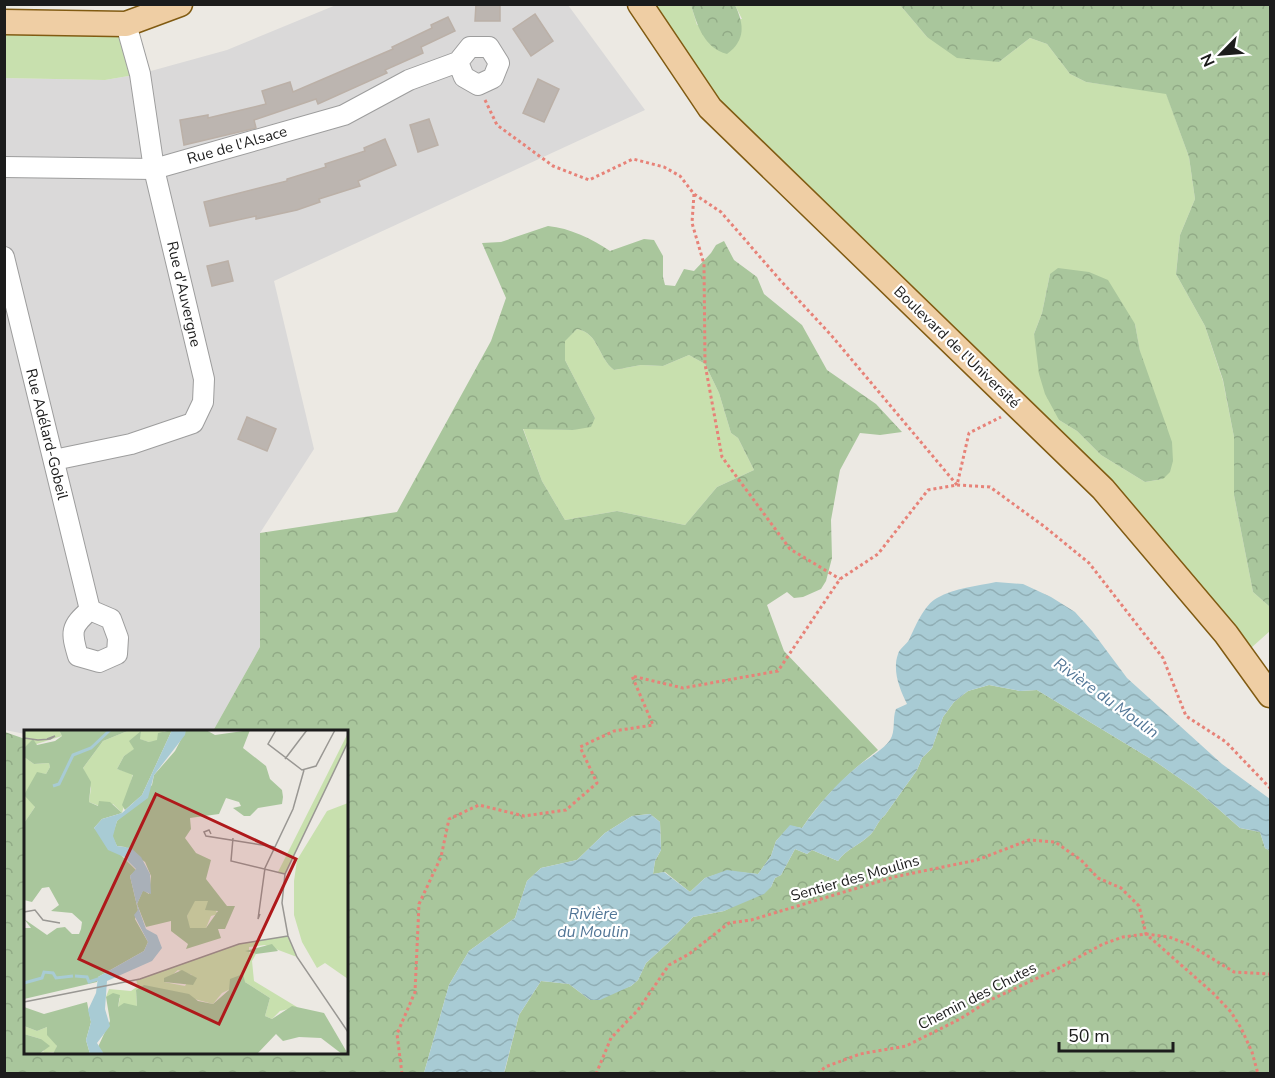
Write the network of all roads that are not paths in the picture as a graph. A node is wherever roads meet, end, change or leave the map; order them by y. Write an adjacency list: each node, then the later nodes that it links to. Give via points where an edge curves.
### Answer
1 (180, 4): 4 (main road)
2 (640, 4): 11 (main road, Boulevard de l'Université, via 710,108 1103,489 1226,634)
3 (4, 22): 4 (main road)
4 (126, 24): 7 (street, Rue d'Auvergne, via 140,74)
5 (458, 62): 5 (street, Rue de l'Alsace, via 464,77 478,85 494,78 499,63 489,47 470,47); 7 (street, Rue de l'Alsace, via 409,80 344,115)
6 (4, 167): 7 (street, Rue de l'Alsace)
7 (154, 170): 9 (street, Rue d'Auvergne, via 204,379 203,402 193,423 131,444)
8 (4, 257): 9 (street, Rue Adélard-Gobeil)
9 (54, 460): 10 (street, Rue Adélard-Gobeil)
10 (90, 610)
11 (1270, 694)

